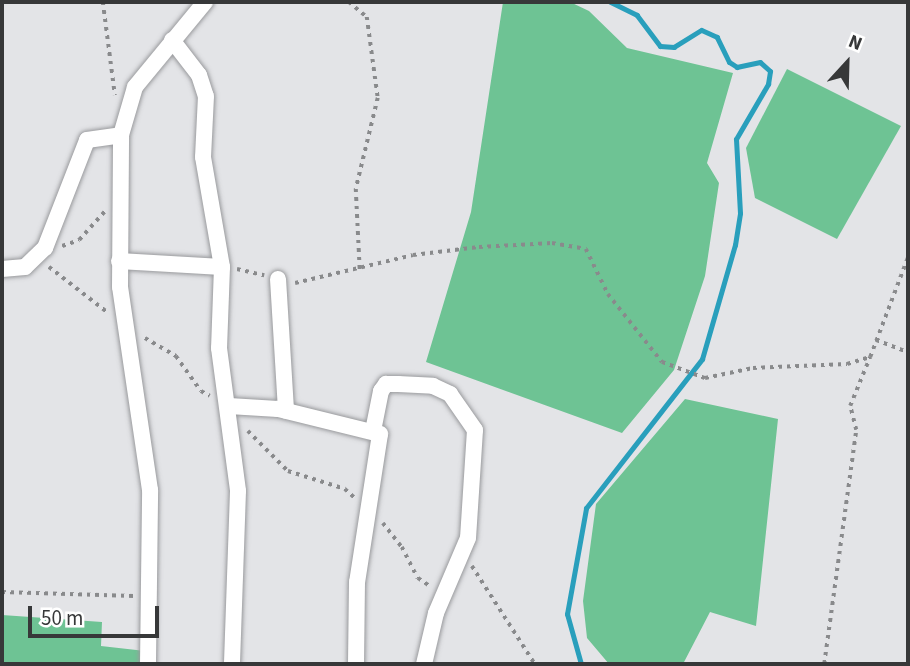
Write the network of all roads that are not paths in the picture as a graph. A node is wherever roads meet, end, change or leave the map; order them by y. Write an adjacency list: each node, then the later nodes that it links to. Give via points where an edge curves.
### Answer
1 (205, 2): 2 (street)
2 (172, 40): 3 (street, via 135,87); 5 (street, via 200,75 206,96 203,157)
3 (121, 135): 4 (street); 6 (street, via 87,140 45,248 25,267)
4 (119, 261): 5 (street); 11 (street, via 124,326 150,490)
5 (222, 267): 8 (street, via 219,348)
6 (2, 269)
7 (278, 279): 9 (street)
8 (229, 406): 9 (street); 12 (street, via 238,491)
9 (286, 411): 10 (street)
10 (373, 431): 13 (street, via 381,440 357,582); 14 (street, via 386,384 433,386 450,394 475,430 464,552 436,613)
11 (149, 664)
12 (232, 664)
13 (356, 664)
14 (424, 664)

